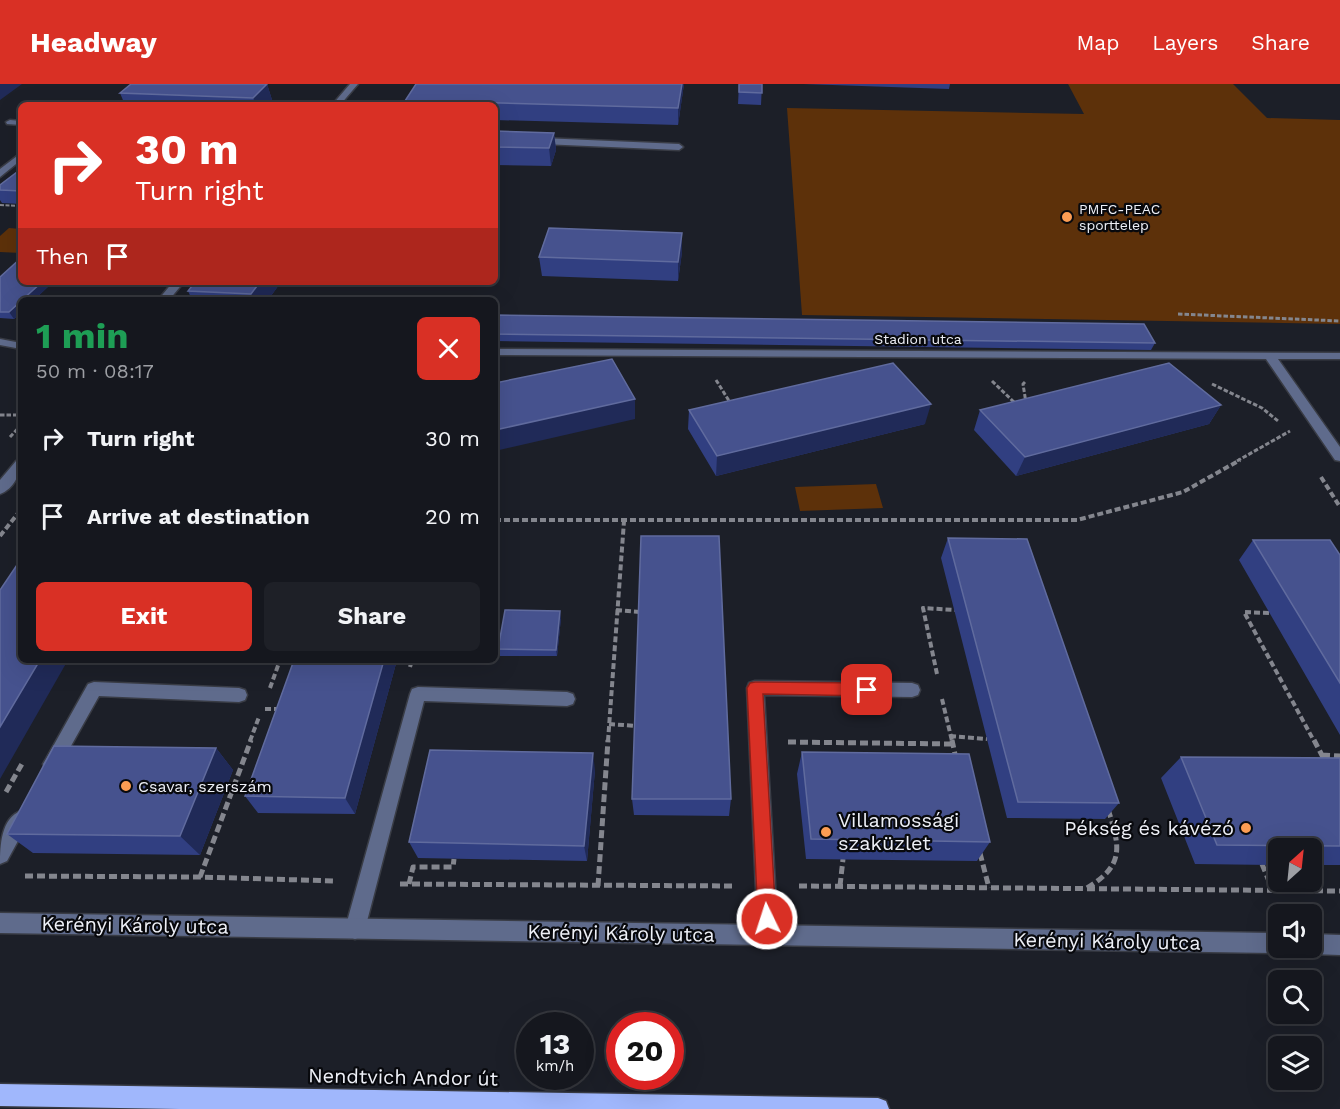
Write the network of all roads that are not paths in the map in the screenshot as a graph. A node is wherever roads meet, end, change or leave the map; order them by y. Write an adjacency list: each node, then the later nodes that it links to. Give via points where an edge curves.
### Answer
1 (354, 84): 2 (street)
2 (339, 102)
3 (10, 122): 4 (street)
4 (18, 123)
5 (498, 139): 6 (street)
6 (679, 147)
7 (18, 159): 8 (street)
8 (0, 174)
9 (175, 285): 10 (street)
10 (165, 297)
11 (0, 342): 12 (street)
12 (18, 345)
13 (498, 352): 14 (street, Stadion utca)
14 (1270, 356): 15 (street, Stadion utca); 16 (street)
15 (1340, 356)
16 (1340, 457)
17 (18, 468): 18 (street)
18 (0, 489)
19 (912, 690): 27 (street, via 755,688)
20 (239, 695): 22 (street, via 94,689)
21 (567, 699): 26 (street, via 417,694)
22 (41, 783)
23 (29, 803): 24 (street)
24 (0, 855)
25 (0, 923): 26 (street, Kerényi Károly utca)
26 (355, 929): 27 (street, Kerényi Károly utca)
27 (768, 935): 28 (street, Kerényi Károly utca)
28 (1268, 944)
29 (1322, 944): 30 (street)
30 (1340, 945)
31 (0, 1095): 32 (main road, Nendtvich Andor út)
32 (878, 1109)

